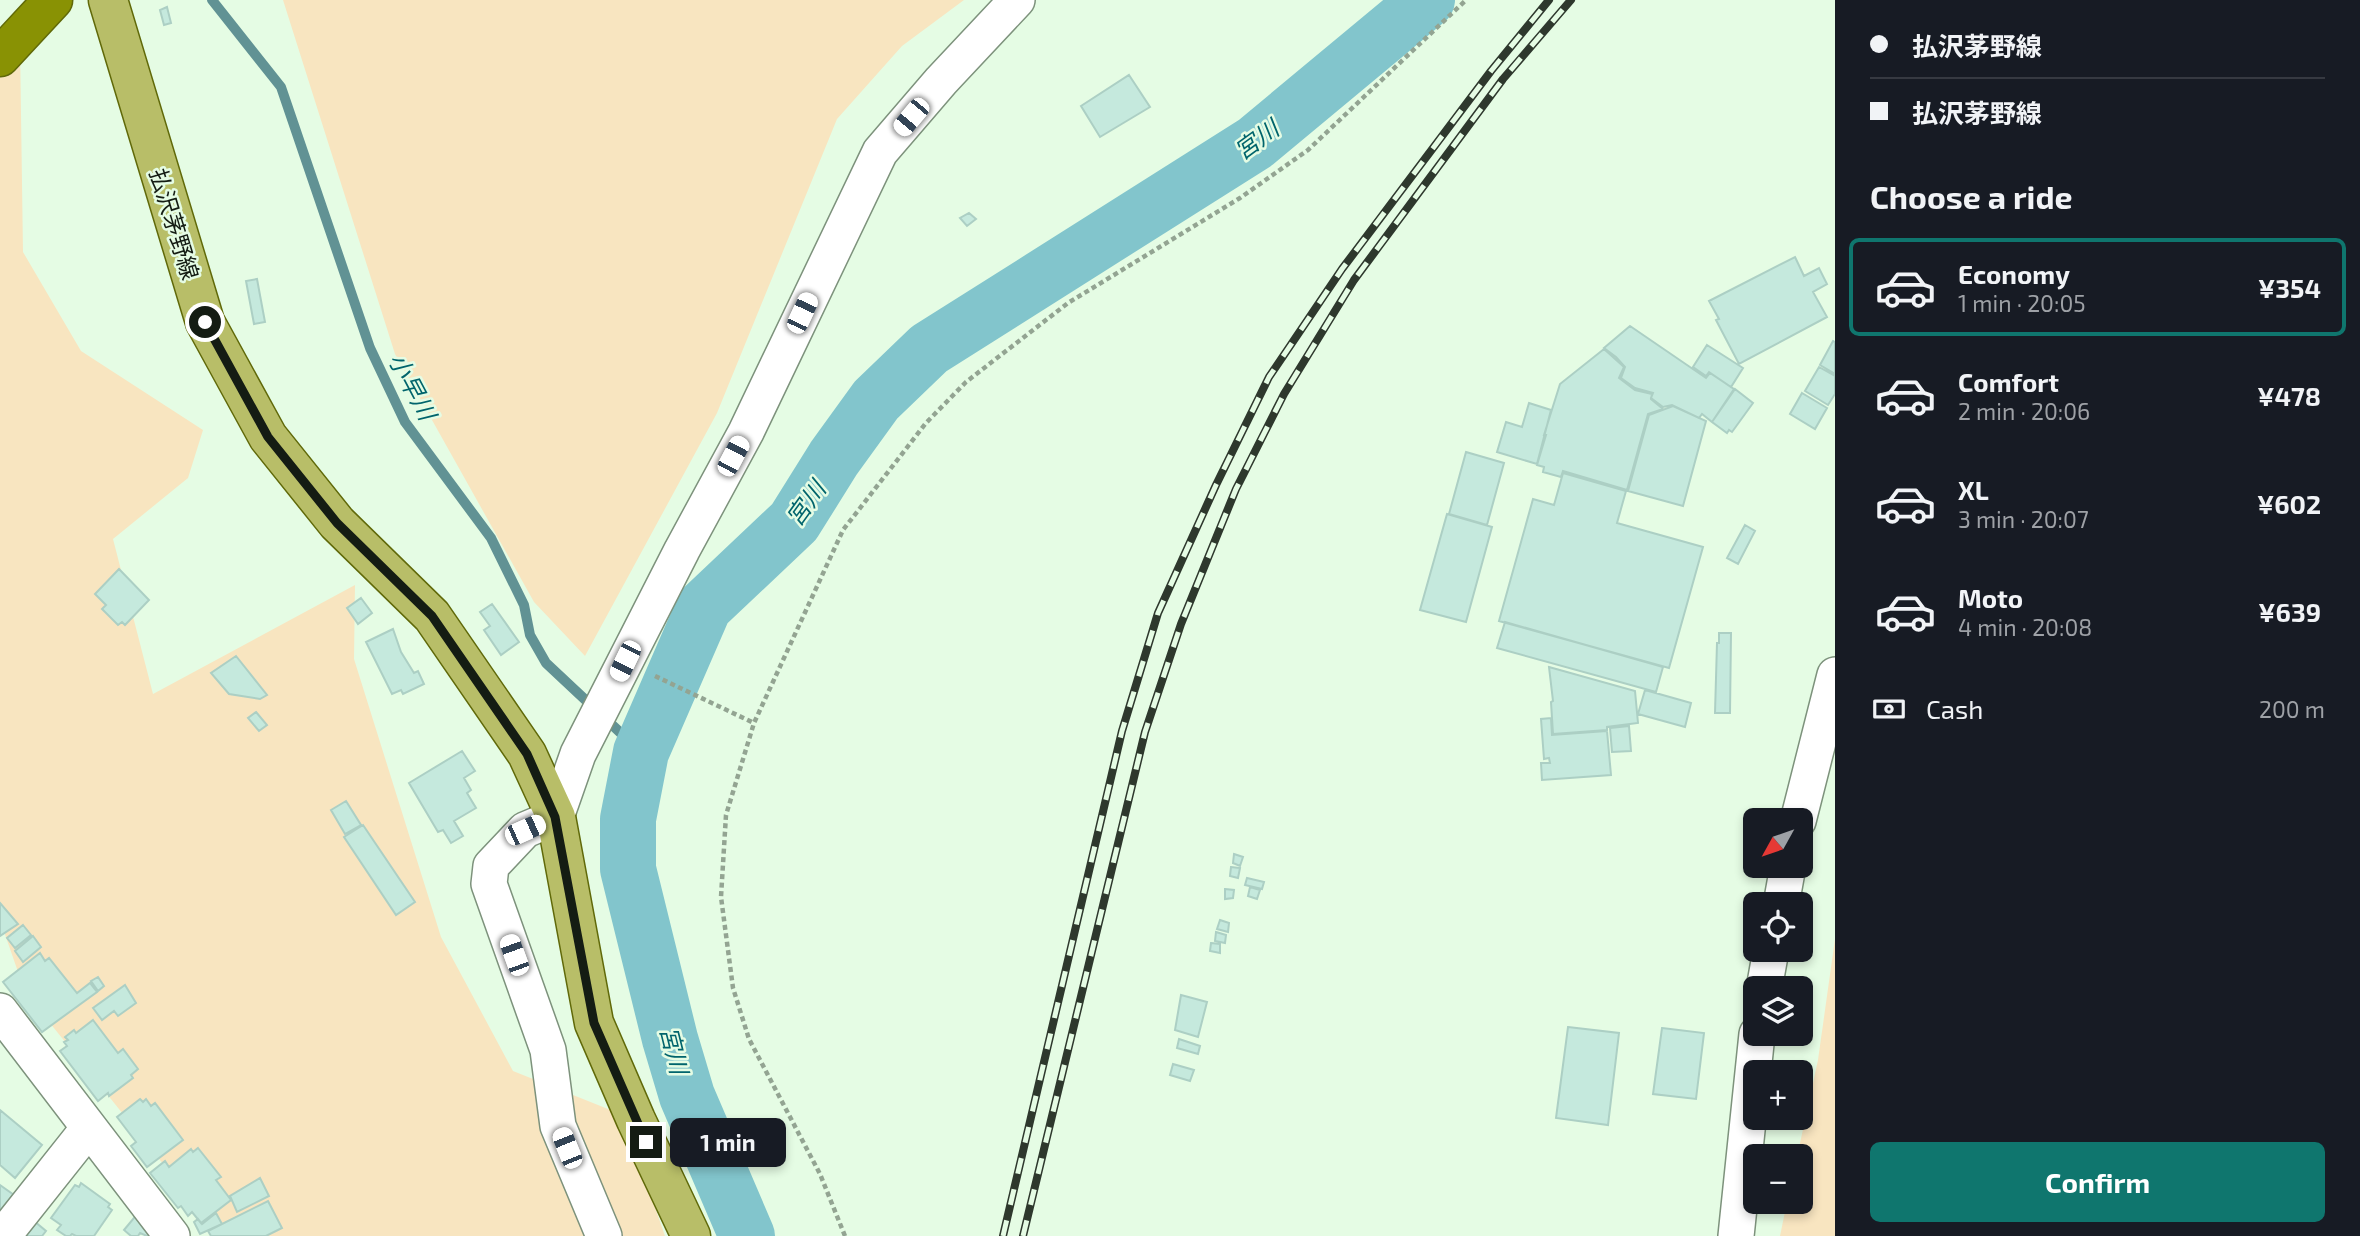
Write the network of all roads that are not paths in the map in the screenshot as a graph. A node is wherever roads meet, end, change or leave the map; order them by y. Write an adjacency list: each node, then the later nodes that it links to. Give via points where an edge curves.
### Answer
1 (54, 0): 4 (highway)
2 (108, 0): 7 (main road, 払沢茅野線, via 205,322 217,345 268,437 337,523 432,616 527,754)
3 (1017, 0): 7 (street, via 880,152 630,664 578,754)
4 (0, 57)
5 (1835, 675): 6 (street)
6 (1801, 808)
7 (555, 817): 13 (street, via 525,830 491,866 489,884 548,1050 558,1126); 14 (main road, 払沢茅野線, via 594,1023)
8 (0, 1011): 10 (street)
9 (1757, 1046): 15 (street)
10 (88, 1129): 11 (street); 12 (street)
11 (3, 1236)
12 (172, 1236)
13 (604, 1236)
14 (691, 1236)
15 (1736, 1236)

